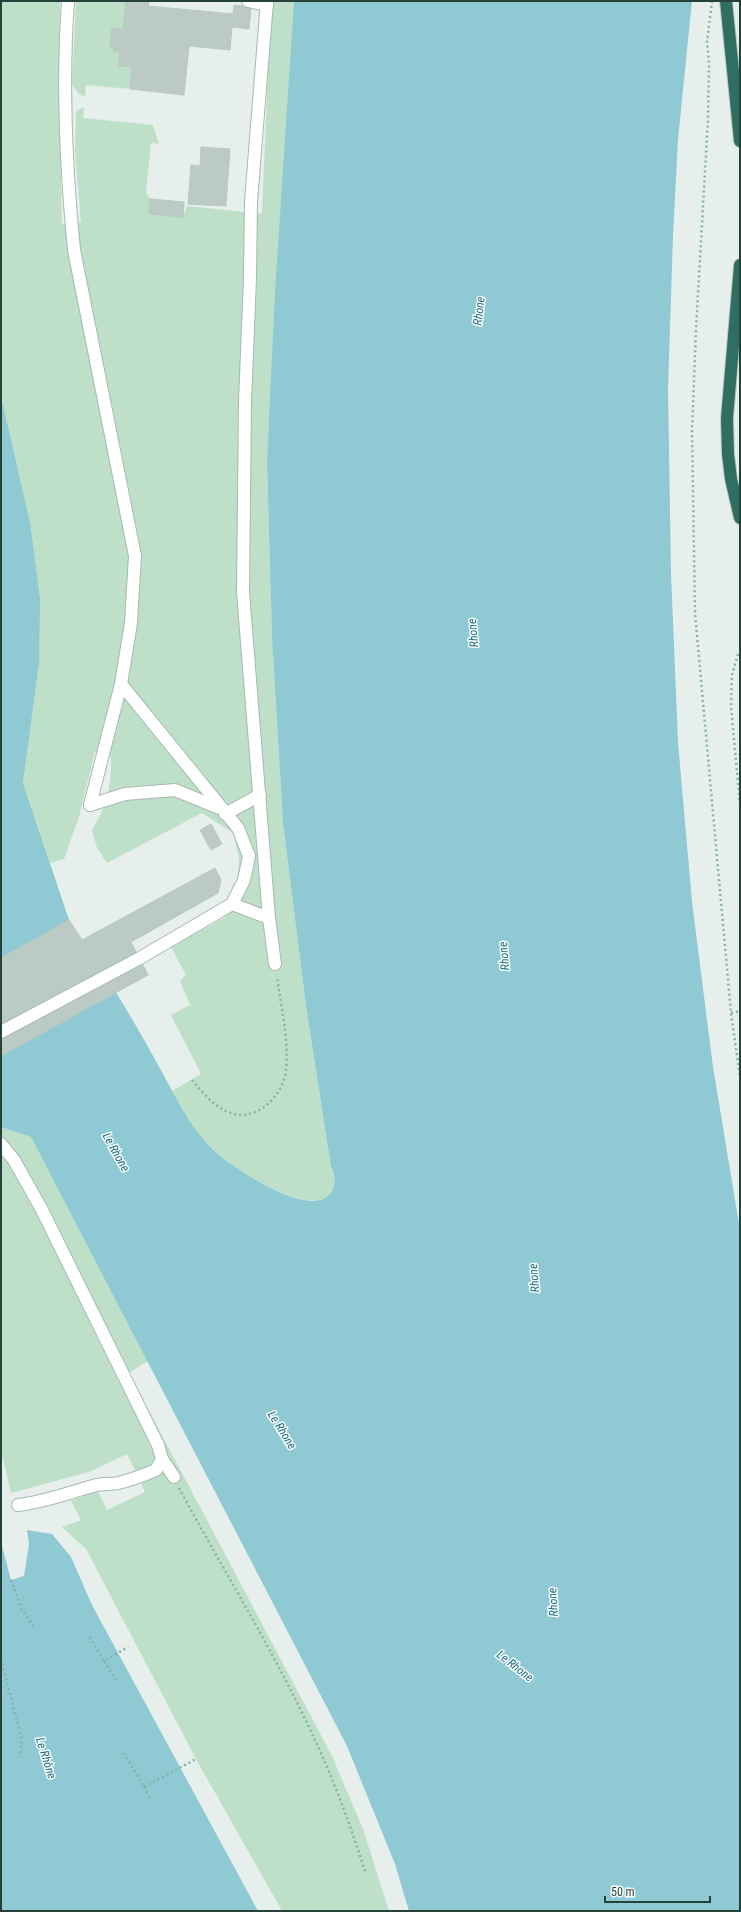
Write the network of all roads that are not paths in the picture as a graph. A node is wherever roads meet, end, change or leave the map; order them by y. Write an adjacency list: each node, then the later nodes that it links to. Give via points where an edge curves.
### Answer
1 (68, 1): 9 (lane, via 66,106 69,201 74,250 135,556 131,623)
2 (248, 1): 4 (lane)
3 (726, 1): 5 (highway)
4 (267, 3): 10 (lane, via 251,201 243,530 243,592)
5 (740, 140)
6 (740, 265): 7 (highway)
7 (739, 285): 8 (highway, via 727,418 730,473)
8 (740, 518)
9 (121, 684): 11 (lane); 11 (lane, via 90,805 125,794 175,790)
10 (260, 795): 11 (lane); 13 (lane)
11 (223, 811): 12 (lane, via 238,828)
12 (249, 856): 13 (lane); 14 (lane, via 244,880)
13 (264, 857): 15 (lane)
14 (232, 904): 15 (lane); 17 (lane, via 140,958)
15 (269, 918): 16 (lane)
16 (275, 964)
17 (1, 1032)
18 (1, 1144): 19 (lane, via 14,1160 42,1210 158,1445)
19 (162, 1459): 20 (lane); 21 (lane, via 156,1470 117,1484 95,1485 38,1502)
20 (174, 1477)
21 (18, 1505)

